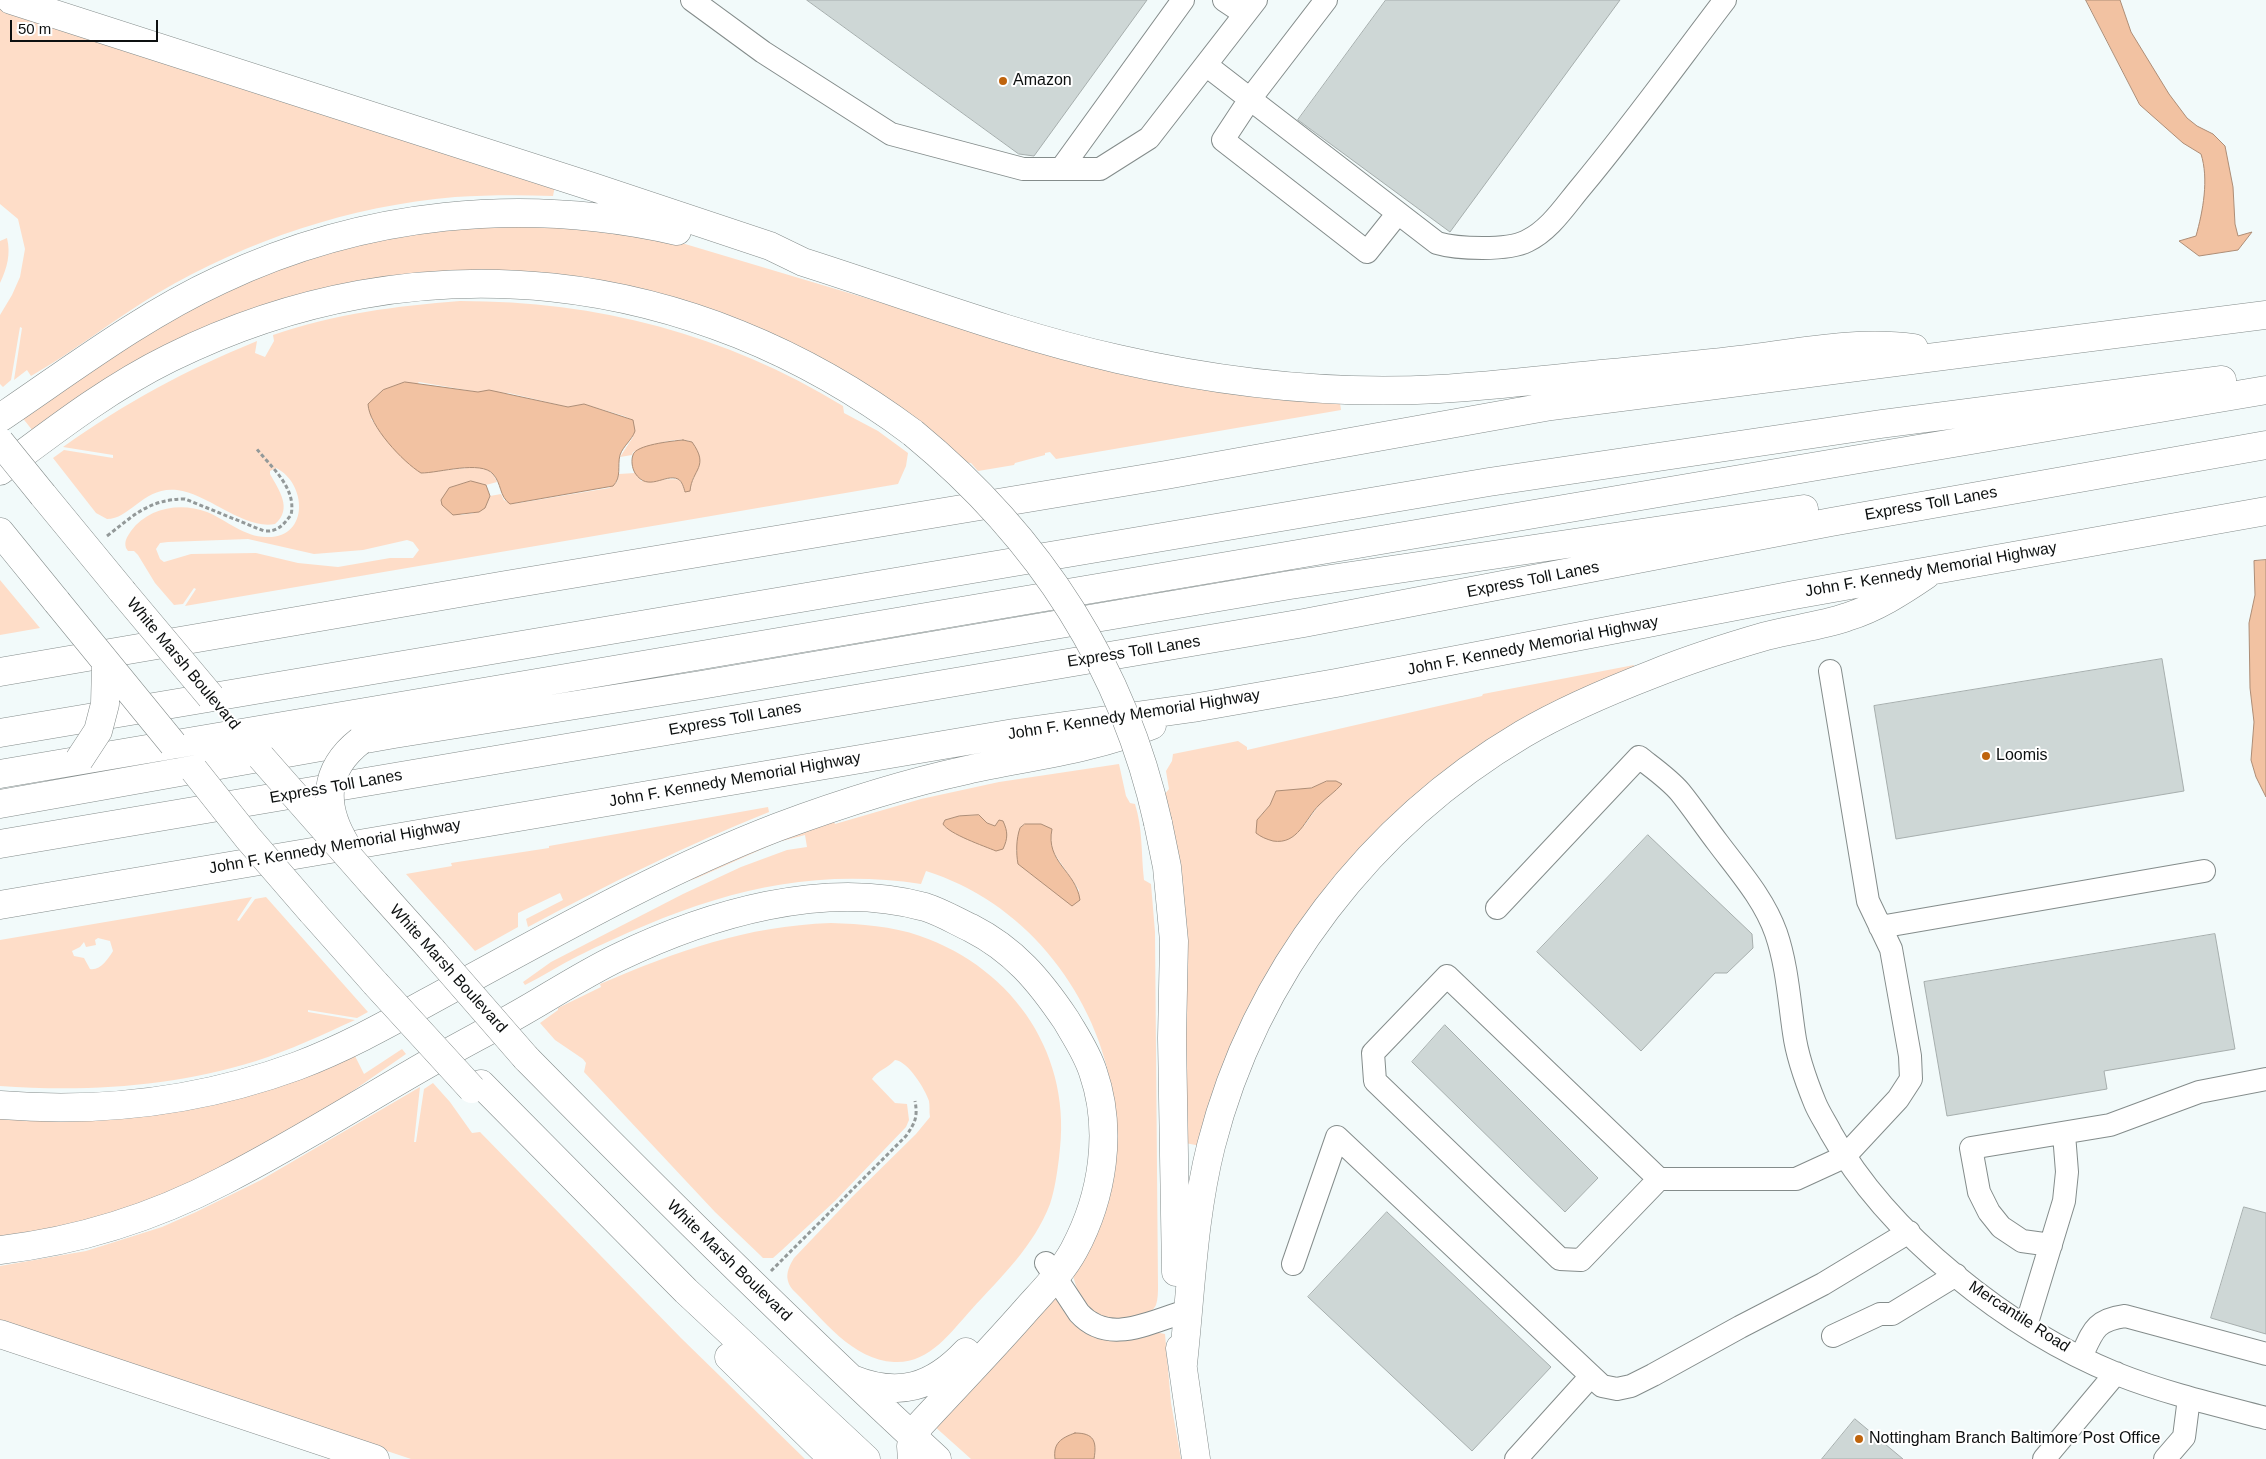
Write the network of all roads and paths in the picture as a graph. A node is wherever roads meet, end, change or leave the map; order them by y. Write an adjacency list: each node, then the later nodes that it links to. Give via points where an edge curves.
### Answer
1 (11, 0): 12 (highway, via 594,187 770,246)
2 (692, 0): 10 (street, via 763,52 891,134 1023,169)
3 (1183, 0): 10 (street)
4 (1224, 0): 7 (street)
5 (1326, 0): 9 (street)
6 (1725, 0): 11 (street, via 1594,171 1550,224 1527,242 1502,247 1453,247 1437,243)
7 (1251, 7): 8 (street)
8 (1206, 65): 9 (street); 10 (street, via 1149,138 1100,169)
9 (1250, 99): 11 (street); 11 (street, via 1223,140 1367,252)
10 (1061, 169)
11 (1398, 213)
12 (803, 262): 14 (highway, via 1052,342 1116,358 1214,377 1309,388 1463,387 1864,345 1894,345); 17 (highway, via 648,224 595,216 491,213 394,223 300,248 219,280 134,329)
13 (2266, 315): 14 (highway)
14 (1946, 356): 28 (highway, via 1551,406 1156,477)
15 (2266, 375): 30 (highway, via 1891,423 1480,484)
16 (2266, 390): 31 (highway)
17 (0, 418)
18 (0, 442): 24 (highway, White Marsh Boulevard, bridge)
19 (2266, 445): 32 (highway, via 1417,565); 39 (highway, Express Toll Lanes, via 1831,522 1304,623)
20 (256, 448): 24 (path, via 284,481 291,498 291,515 279,529 264,532 191,501 173,499 151,504)
21 (0, 471): 59 (highway, bridge, via 117,387 211,339 330,300 383,291 462,284 536,286 585,292 710,322 769,346 819,372 913,433 996,510 1062,594 1092,644 1144,766 1167,867 1174,941 1172,1038)
22 (2266, 510): 25 (highway, John F. Kennedy Memorial Highway)
23 (0, 532): 26 (highway, bridge)
24 (88, 550): 31 (highway, White Marsh Boulevard, bridge)
25 (1934, 569): 29 (highway, John F. Kennedy Memorial Highway); 59 (highway, via 1866,610 1682,663 1612,691 1525,733 1474,766 1374,852 1333,898 1313,927 1274,990 1242,1055 1220,1116 1206,1169)
26 (106, 665): 33 (highway, bridge); 35 (highway, bridge, via 105,704 98,731)
27 (1830, 671): 44 (street, via 1868,901)
28 (0, 672)
29 (1193, 708): 42 (highway, John F. Kennedy Memorial Highway, via 1014,733); 48 (highway, via 1102,743 968,770 851,801 742,841 663,877 368,1034 273,1074 228,1088 126,1105 54,1108)
30 (0, 733)
31 (240, 733): 33 (highway); 34 (highway, White Marsh Boulevard)
32 (360, 741): 34 (highway); 41 (highway, bridge, via 336,765 331,778 330,801 342,838)
33 (173, 744): 35 (highway); 36 (highway)
34 (261, 757): 36 (highway); 41 (highway, White Marsh Boulevard, bridge)
35 (79, 760): 37 (highway)
36 (194, 770): 38 (highway); 46 (highway, bridge, via 312,912)
37 (0, 774)
38 (0, 804)
39 (0, 844)
40 (2204, 871): 44 (street)
41 (379, 892): 58 (highway, White Marsh Boulevard, bridge, via 526,1058)
42 (0, 905)
43 (1497, 908): 50 (street, Mercantile Road, via 1639,757 1679,790 1762,906 1775,931 1804,1073 1816,1106)
44 (1880, 927): 50 (street, via 1891,950 1910,1056 1911,1079 1898,1100)
45 (2266, 1079): 49 (street, via 2198,1092 2110,1126)
46 (477, 1086): 72 (highway, via 654,1281); 73 (highway, via 686,1291)
47 (916, 1102): 58 (path, via 916,1122 906,1136)
48 (0, 1105)
49 (2064, 1134): 53 (street, via 2066,1186); 53 (street, via 1971,1148 1980,1192 1989,1212 2001,1227 2022,1241)
50 (1844, 1157): 51 (street, via 1796,1179); 52 (street, Mercantile Road, via 1870,1191)
51 (1659, 1179): 51 (street, via 1581,1260 1560,1258 1375,1081 1374,1053 1447,976)
52 (1909, 1232): 57 (street, Mercantile Road); 66 (street, via 1823,1284 1631,1386 1617,1389 1602,1386)
53 (2051, 1246): 60 (street)
54 (0, 1250): 56 (highway, via 102,1229 197,1194 262,1161 614,960 690,929 767,904 846,898 899,902 930,909 983,934 1036,978 1077,1037 1093,1070 1099,1092 1104,1126 1101,1175 1074,1250)
55 (1293, 1264): 66 (street, via 1337,1137)
56 (1051, 1270): 59 (street, via 1086,1320 1103,1329 1126,1330); 67 (highway, via 1034,1280 955,1363 936,1378 910,1387 893,1388 864,1384); 70 (highway, via 1002,1337 919,1426)
57 (1951, 1270): 60 (street, Mercantile Road); 62 (street, via 1884,1303 1880,1314)
58 (754, 1287): 67 (highway, White Marsh Boulevard)
59 (1182, 1313): 75 (highway, via 1183,1364)
60 (2026, 1326): 64 (street, Mercantile Road)
61 (0, 1334): 71 (highway)
62 (1833, 1336)
63 (2266, 1354): 64 (street, via 2125,1316 2108,1318 2098,1325)
64 (2081, 1357): 65 (street, Mercantile Road)
65 (2116, 1373): 68 (street, Mercantile Road); 77 (street)
66 (1591, 1376): 76 (street)
67 (848, 1377): 70 (highway, White Marsh Boulevard)
68 (2189, 1398): 69 (street, Mercantile Road); 78 (street, via 2184,1437)
69 (2266, 1418)
70 (913, 1448): 74 (highway, White Marsh Boulevard)
71 (375, 1459)
72 (833, 1459)
73 (866, 1459)
74 (937, 1459)
75 (1196, 1459)
76 (1516, 1459)
77 (2044, 1459)
78 (2165, 1459)

